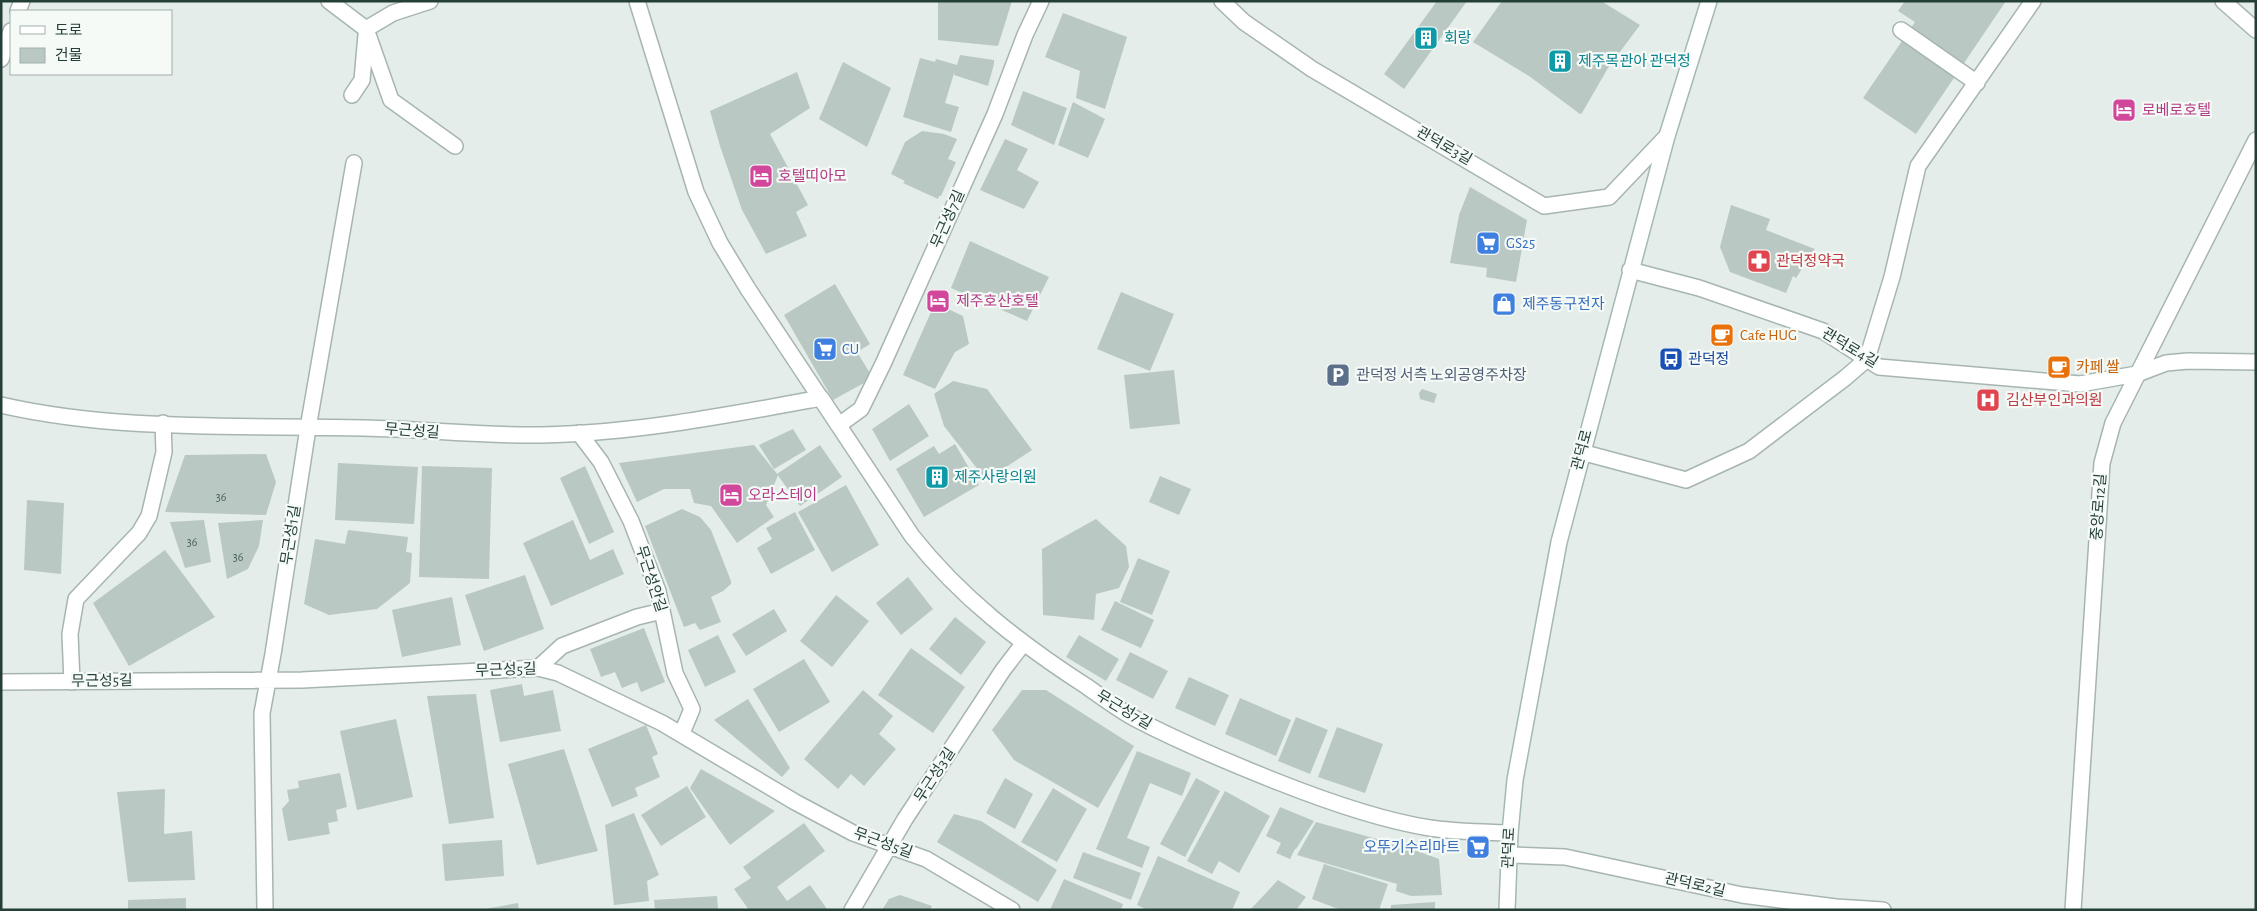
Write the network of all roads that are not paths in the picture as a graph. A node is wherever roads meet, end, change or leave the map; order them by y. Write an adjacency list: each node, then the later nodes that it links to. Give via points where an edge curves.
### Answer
1 (329, 1): 9 (street)
2 (430, 1): 9 (street, via 393,12)
3 (637, 1): 24 (street, 무근성7길, via 696,192 720,244)
4 (1041, 1): 27 (street, 무근성7길, via 995,114 883,364 861,409)
5 (1222, 1): 16 (street, 관덕로3길, via 1244,22 1312,69 1544,206 1609,197)
6 (1709, 1): 16 (street, 관덕로)
7 (2033, 1): 14 (street)
8 (2223, 1): 11 (street)
9 (366, 30): 15 (street, via 362,80); 18 (street, via 392,100)
10 (1901, 30): 14 (street)
11 (2256, 30)
12 (10, 34): 13 (street)
13 (1, 59)
14 (1977, 83): 21 (street, via 1918,166 1892,277)
15 (352, 95)
16 (1667, 136): 20 (street, 관덕로)
17 (2256, 140): 23 (street, 중앙로12길)
18 (455, 146)
19 (354, 164): 28 (street, 무근성1길)
20 (1630, 270): 21 (street, 관덕로4길, via 1699,288 1823,331); 30 (street, 관덕로)
21 (1867, 359): 23 (street, 관덕로4길, via 1879,368 2080,384); 30 (street, via 1749,451 1686,480)
22 (2256, 362): 23 (street, 관덕로4길, via 2166,363)
23 (2137, 374): 46 (street, 중앙로12길, via 2113,423 2102,463)
24 (821, 398): 27 (street, 무근성7길); 29 (street, 무근성길, via 686,422)
25 (1, 405): 26 (street, 무근성길, via 121,422)
26 (163, 423): 28 (street, 무근성길); 36 (street, via 164,452 149,516 139,533 76,599 70,634)
27 (839, 425): 32 (street, 무근성7길, via 933,563)
28 (308, 428): 29 (street, 무근성길, via 469,435); 34 (street, 무근성1길)
29 (579, 433): 31 (street, 무근성안길, via 601,462 631,521 658,591)
30 (1581, 452): 38 (street, 관덕로, via 1558,542 1542,624 1515,780)
31 (662, 611): 33 (street, via 637,617 562,646); 37 (street, 무근성안길, via 675,673 692,709)
32 (1024, 644): 38 (street, 무근성7길, via 1135,719 1218,759 1325,800 1373,814 1430,828); 39 (street, 무근성3길, via 998,678)
33 (538, 668): 34 (street, 무근성5길); 37 (street, 무근성5길, via 558,673)
34 (267, 680): 36 (street, 무근성5길); 41 (street, 무근성1길, via 262,714)
35 (1, 682): 36 (street, 무근성5길)
36 (72, 682)
37 (682, 733): 39 (street, 무근성5길, via 852,833)
38 (1510, 834): 40 (street, 관덕로)
39 (890, 846): 42 (street, 무근성3길); 43 (street, 무근성5길, via 926,859)
40 (1508, 855): 44 (street, 관덕로); 45 (street, 관덕로2길, via 1565,857 1742,895)
41 (265, 910)
42 (852, 910)
43 (1012, 910)
44 (1507, 910)
45 (1883, 910)
46 (2074, 910)

